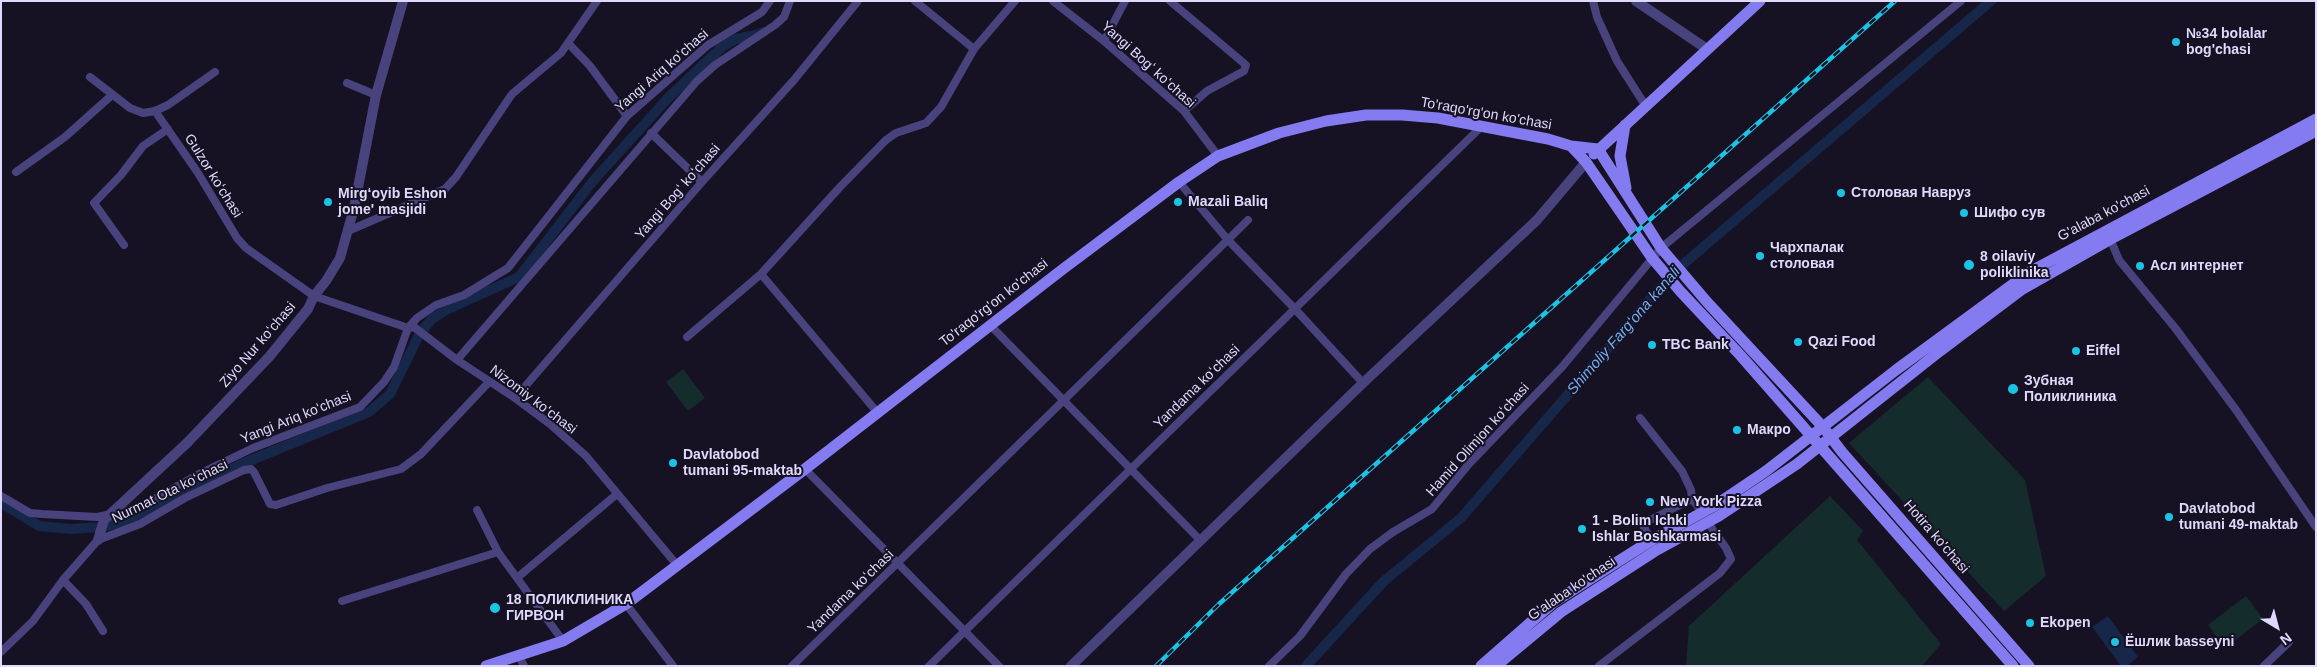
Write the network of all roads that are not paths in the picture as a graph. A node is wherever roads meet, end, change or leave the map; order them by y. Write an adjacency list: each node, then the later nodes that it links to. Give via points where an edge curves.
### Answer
1 (403, 1): 23 (street, Ziyo Nur koʻchasi)
2 (597, 1): 16 (street)
3 (770, 1): 27 (street, Yangi Ariq koʻchasi, via 762,12 708,44)
4 (790, 1): 33 (street, via 784,17 775,26 715,65)
5 (858, 1): 39 (street, Yangi Bogʻ koʻchasi, via 794,80)
6 (915, 1): 17 (street)
7 (1015, 1): 17 (street)
8 (1053, 1): 15 (street, Yangi Bogʻ koʻchasi)
9 (1125, 1): 15 (street)
10 (1170, 1): 26 (street, via 1246,65 1244,71 1207,91)
11 (1593, 1): 24 (street, via 1616,61)
12 (1636, 1): 18 (street)
13 (1760, 1): 18 (main road)
14 (1962, 1): 47 (street, Hamid Olimjon koʻchasi)
15 (1104, 41): 26 (street, Yangi Bogʻ koʻchasi)
16 (568, 43): 27 (street, via 590,66); 43 (street, via 553,62 512,94 446,189)
17 (974, 49): 49 (street, via 941,107 926,123 896,133 886,140)
18 (1707, 49): 24 (main road)
19 (214, 72): 25 (street)
20 (90, 77): 22 (street)
21 (347, 83): 23 (street)
22 (112, 95): 25 (street, via 136,111); 38 (street, via 65,137)
23 (376, 95): 43 (street, Ziyo Nur koʻchasi)
24 (1645, 105): 29 (main road)
25 (156, 111): 31 (street, Gulzor koʻchasi)
26 (1184, 111): 36 (street, Yangi Bogʻ koʻchasi)
27 (627, 116): 54 (street, Yangi Ariq koʻchasi, via 508,268 464,295 436,305 417,318)
28 (2316, 119): 44 (main road, G'alaba ko'chasi)
29 (1625, 125): 35 (main road); 41 (main road, via 1620,156)
30 (1482, 126): 34 (main road, To'raqo'rg'on ko'chasi); 36 (main road, To'raqo'rg'on ko'chasi, via 1438,118 1366,115 1279,133); 52 (street, Yandama koʻchasi)
31 (168, 128): 46 (street, via 143,146 94,203); 51 (street, Gulzor koʻchasi, via 242,244)
32 (2316, 131): 44 (main road, G'alaba ko'chasi)
33 (651, 133): 39 (street); 56 (street)
34 (1570, 146): 35 (main road, To'raqo'rg'on ko'chasi); 37 (main road, To'raqo'rg'on ko'chasi)
35 (1598, 149): 37 (main road); 41 (main road, Hotira ko'chasi)
36 (1218, 156): 40 (main road, To'raqo'rg'on ko'chasi)
37 (1586, 162): 48 (main road, To'raqo'rg'on ko'chasi); 58 (street, via 1536,220)
38 (16, 172)
39 (702, 182): 59 (street, Yangi Bogʻ koʻchasi)
40 (1179, 182): 45 (street); 53 (main road, To'raqo'rg'on ko'chasi)
41 (1627, 194): 47 (main road, Hotira ko'chasi)
42 (1248, 220): 45 (street, Yandama koʻchasi)
43 (348, 231): 51 (street, Ziyo Nur koʻchasi, via 340,258)
44 (2109, 234): 63 (main road, G'alaba ko'chasi, via 2012,283); 65 (main road, G'alaba ko'chasi, via 2022,290); 75 (street, via 2119,260 2198,359)
45 (1228, 240): 52 (street); 60 (street, Yandama koʻchasi)
46 (124, 245)
47 (1661, 248): 48 (street, Hamid Olimjon koʻchasi); 63 (main road, Hotira ko'chasi)
48 (1652, 258): 50 (main road, To'raqo'rg'on ko'chasi); 98 (street, Hamid Olimjon koʻchasi, via 1562,367 1468,465 1432,509 1370,550 1346,574 1300,636)
49 (761, 274): 55 (street); 61 (street)
50 (1680, 291): 64 (main road, Hotira ko'chasi)
51 (314, 296): 54 (street, Gulzor koʻchasi); 73 (street, Ziyo Nur koʻchasi, via 308,309 269,357 187,443)
52 (1295, 309): 58 (street); 68 (street, Yandama koʻchasi)
53 (990, 325): 60 (street); 61 (main road, To'raqo'rg'on ko'chasi)
54 (411, 328): 56 (street, Nizomiy koʻchasi); 73 (street, Yangi Ariq koʻchasi, via 394,368 360,407 253,448 136,509)
55 (686, 337)
56 (458, 360): 57 (street, Nizomiy koʻchasi)
57 (489, 382): 59 (street, Nizomiy koʻchasi); 76 (street, Nurmat Ota koʻchasi, via 421,454 400,469 276,505 270,504 254,472 244,470 140,524)
58 (1363, 383): 77 (street)
59 (515, 398): 69 (street, Nizomiy koʻchasi, via 586,456)
60 (1062, 400): 68 (street); 80 (street, Yandama koʻchasi)
61 (877, 412): 67 (main road, To'raqo'rg'on ko'chasi)
62 (1640, 418): 71 (street, via 1682,471)
63 (1823, 427): 64 (main road, G'alaba ko'chasi); 65 (main road, Hotira ko'chasi)
64 (1811, 436): 66 (main road, Hotira ko'chasi); 74 (main road, G'alaba ko'chasi)
65 (1831, 438): 66 (main road, G'alaba ko'chasi); 103 (main road, Hotira ko'chasi)
66 (1820, 447): 74 (main road, G'alaba ko'chasi); 102 (main road, Hotira ko'chasi)
67 (805, 469): 80 (street); 81 (main road, To'raqo'rg'on ko'chasi)
68 (1130, 469): 77 (street); 87 (street, Yandama koʻchasi)
69 (617, 494): 81 (street, Nizomiy koʻchasi); 82 (street)
70 (1, 496): 73 (street, Yangi Ariq koʻchasi, via 30,513 88,517)
71 (1692, 499): 74 (street); 78 (street, via 1645,523 1644,528)
72 (477, 510): 79 (street)
73 (112, 512): 76 (street, Ziyo Nur koʻchasi, via 104,520)
74 (1705, 518): 78 (main road, G'alaba ko'chasi); 101 (street, via 1731,559 1720,573)
75 (2316, 527)
76 (98, 540): 83 (street, Nurmat Ota koʻchasi)
77 (1200, 540): 97 (street)
78 (1654, 545): 99 (main road, G'alaba ko'chasi, via 1554,602); 100 (main road, G'alaba ko'chasi, via 1561,612)
79 (498, 552): 82 (street); 84 (street)
80 (898, 564): 87 (street); 94 (street, Yandama koʻchasi)
81 (677, 565): 85 (main road, To'raqo'rg'on ko'chasi)
82 (518, 577): 88 (street)
83 (63, 580): 86 (street, via 94,615); 90 (street, Nurmat Ota koʻchasi, via 33,621)
84 (342, 601)
85 (626, 604): 88 (main road, To'raqo'rg'on ko'chasi); 93 (street)
86 (103, 631)
87 (964, 632): 95 (street, Yandama koʻchasi); 96 (street)
88 (563, 641): 91 (main road, To'raqo'rg'on ko'chasi)
89 (2289, 642): 104 (street)
90 (1, 652)
91 (522, 661): 92 (main road, To'raqo'rg'on ko'chasi)
92 (486, 666)
93 (673, 666)
94 (792, 666)
95 (929, 666)
96 (999, 666)
97 (1071, 666)
98 (1269, 666)
99 (1480, 666)
100 (1496, 666)
101 (1599, 666)
102 (2013, 666)
103 (2029, 666)
104 (2264, 666)

